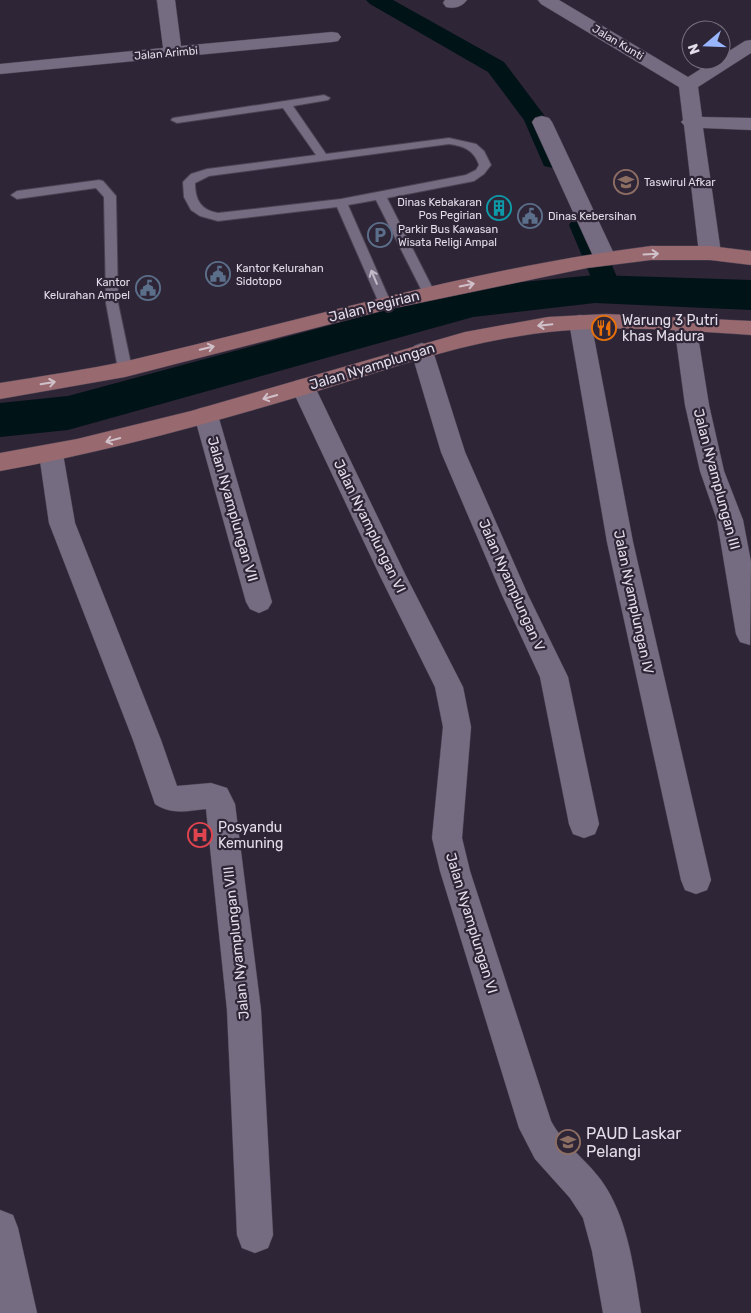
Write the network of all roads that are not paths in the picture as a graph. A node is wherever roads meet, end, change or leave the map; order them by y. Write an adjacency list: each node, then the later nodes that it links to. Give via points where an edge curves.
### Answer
1 (166, 0): 5 (street)
2 (553, 1): 7 (street, Jalan Kunti)
3 (332, 38): 5 (street, Jalan Arimbi)
4 (751, 45): 7 (street)
5 (173, 52): 6 (street, Jalan Arimbi)
6 (0, 69)
7 (688, 85): 12 (street)
8 (324, 98): 9 (lane)
9 (286, 104): 10 (lane); 14 (lane)
10 (177, 120)
11 (542, 122): 20 (street)
12 (691, 122): 13 (street); 18 (street)
13 (751, 124)
14 (322, 156): 16 (lane, via 449,141 472,145 483,157 485,165 470,178); 17 (lane, via 207,173 188,182 188,191 195,209 202,215 218,217)
15 (17, 195): 27 (lane, via 99,184 110,196 112,303)
16 (380, 196): 17 (lane); 21 (lane)
17 (342, 203): 22 (lane, one-way to 17)
18 (710, 253): 19 (main road, Jalan Pegirian); 20 (main road, Jalan Pegirian, one-way to 18)
19 (751, 258)
20 (598, 259): 21 (main road, Jalan Pegirian, one-way to 20)
21 (430, 293): 22 (main road, Jalan Pegirian)
22 (385, 303): 27 (main road, Jalan Pegirian, one-way to 22)
23 (580, 322): 24 (main road, Jalan Nyamplungan); 26 (main road, Jalan Nyamplungan, one-way to 26, via 521,328); 36 (street, Jalan Nyamplungan IV, via 620,542)
24 (685, 324): 25 (main road, Jalan Nyamplungan); 34 (street, Jalan Nyamplungan III, via 697,405 712,471 730,520)
25 (751, 328)
26 (422, 351): 28 (main road, Jalan Nyamplungan); 35 (street, Jalan Nyamplungan V, via 453,452 554,677)
27 (125, 369): 29 (main road, Jalan Pegirian, one-way to 27)
28 (303, 387): 30 (main road, Jalan Nyamplungan, one-way to 30); 40 (street, Jalan Nyamplungan VI, via 449,686 457,727 447,838 455,872 536,1128 548,1150 589,1194 597,1208)
29 (0, 391)
30 (206, 415): 31 (main road, Jalan Nyamplungan, one-way to 31); 33 (street, Jalan Nyamplungan VII)
31 (52, 454): 32 (main road, Jalan Nyamplungan); 38 (street, Jalan Nyamplungan VIII, via 62,523 148,740 165,795 169,799 210,795 217,797 220,804 244,1010)
32 (0, 462)
33 (259, 602)
34 (750, 634)
35 (584, 824)
36 (696, 880)
37 (0, 1228): 39 (street)
38 (255, 1235)
39 (18, 1313)
40 (622, 1313)

